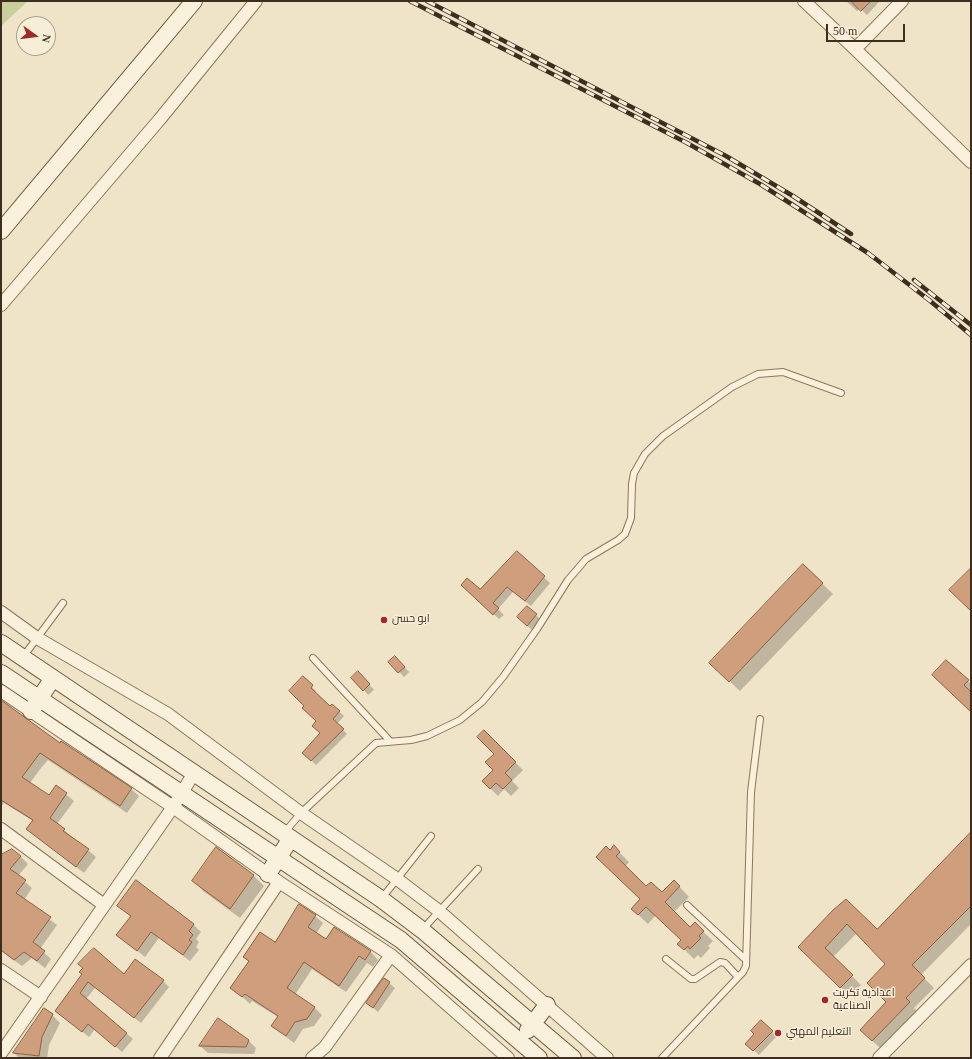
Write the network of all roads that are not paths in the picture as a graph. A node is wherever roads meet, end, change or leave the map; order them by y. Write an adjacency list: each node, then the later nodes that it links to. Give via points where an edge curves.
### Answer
1 (194, 1): 7 (main road)
2 (256, 1): 8 (street, via 160,119)
3 (804, 1): 5 (street)
4 (902, 1): 5 (street)
5 (855, 49): 6 (street)
6 (971, 162)
7 (1, 231)
8 (1, 305)
9 (841, 393): 21 (lane, via 783,372 758,374 732,387 663,436 645,454 634,473 631,518 624,534 586,559 568,580 533,635 482,702 460,720 427,736)
10 (63, 603): 12 (lane)
11 (1, 612): 12 (street)
12 (37, 638): 14 (lane); 24 (street, via 168,714)
13 (1, 643): 14 (main road)
14 (22, 658): 17 (main road)
15 (313, 658): 21 (lane)
16 (1, 673): 19 (main road)
17 (53, 678): 19 (main road); 22 (main road)
18 (2, 693): 19 (street)
19 (35, 705): 23 (main road)
20 (760, 718): 39 (lane, via 751,792)
21 (390, 741): 24 (lane, via 376,743)
22 (194, 773): 23 (street); 26 (main road)
23 (177, 801): 28 (main road); 30 (street); 33 (street)
24 (301, 813): 26 (lane); 31 (street)
25 (1, 829): 33 (street)
26 (287, 836): 28 (main road); 32 (main road)
27 (431, 836): 31 (lane)
28 (278, 859): 30 (main road); 46 (main road, via 400,940)
29 (478, 869): 35 (lane)
30 (273, 878): 37 (street); 48 (street)
31 (397, 879): 32 (lane); 35 (street)
32 (380, 899): 36 (main road)
33 (104, 905): 43 (street)
34 (687, 905): 39 (lane)
35 (439, 911): 36 (lane); 44 (street)
36 (422, 930): 45 (main road)
37 (391, 955): 49 (street, via 325,1047); 50 (street)
38 (666, 959): 42 (lane, via 691,979 695,979 720,962)
39 (746, 960): 42 (lane, via 744,972)
40 (971, 965): 55 (street)
41 (1, 970): 43 (street)
42 (738, 977): 54 (lane)
43 (41, 996): 47 (street)
44 (547, 1005): 45 (main road); 53 (street)
45 (534, 1023): 46 (main road); 52 (main road)
46 (520, 1041): 51 (main road)
47 (1, 1053)
48 (160, 1058)
49 (312, 1058)
50 (508, 1058)
51 (539, 1058)
52 (573, 1058)
53 (606, 1058)
54 (662, 1058)
55 (879, 1058)

